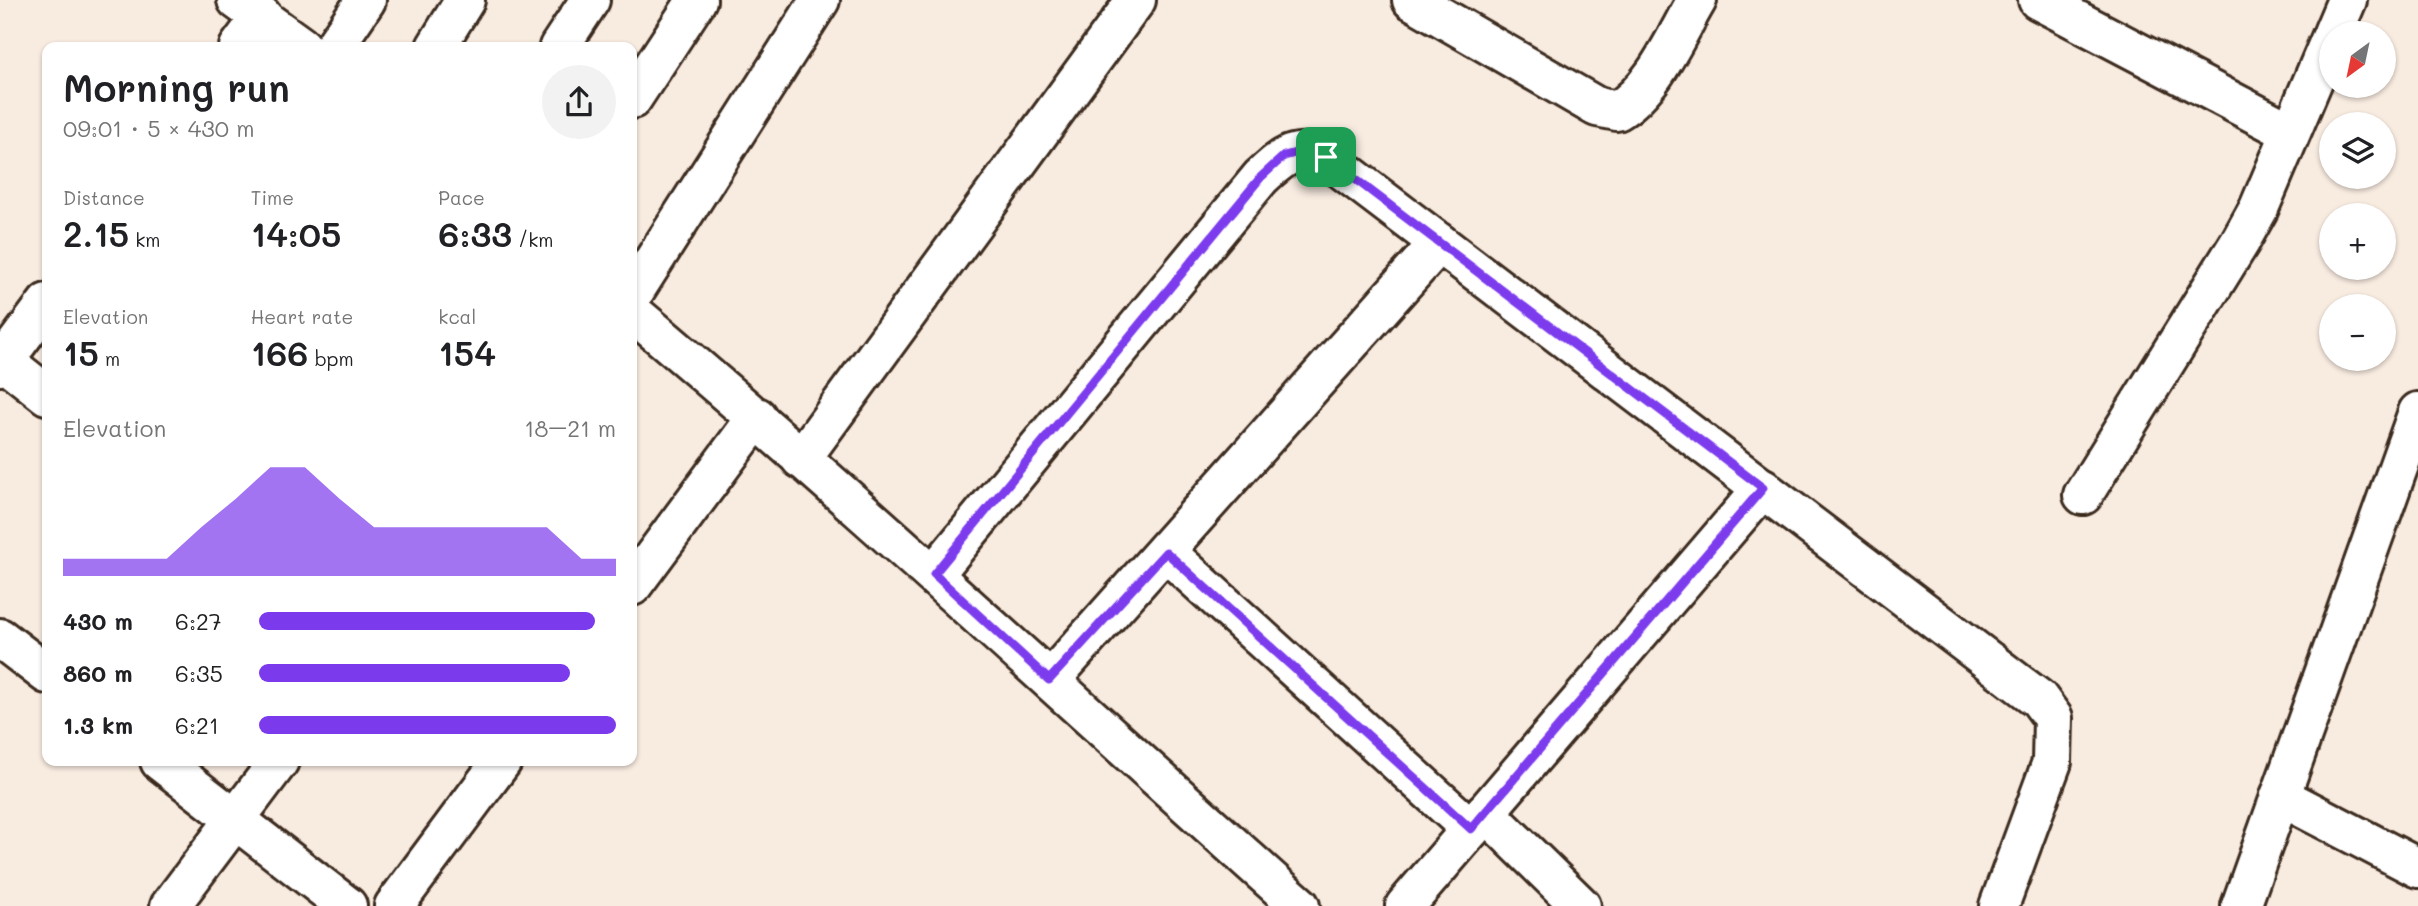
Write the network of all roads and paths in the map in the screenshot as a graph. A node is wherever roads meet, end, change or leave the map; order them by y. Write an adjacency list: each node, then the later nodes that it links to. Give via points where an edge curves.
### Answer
1 (366, 0): 15 (street)
2 (465, 0): 16 (street)
3 (590, 0): 17 (street)
4 (697, 0): 19 (street)
5 (820, 0): 22 (street)
6 (1136, 0): 29 (street)
7 (1412, 0): 8 (street, via 1597,107 1618,111 1634,101 1649,81)
8 (1697, 0)
9 (2038, 0): 20 (street)
10 (2347, 0): 12 (street)
11 (249, 8): 13 (street); 14 (street)
12 (2338, 21)
13 (240, 42)
14 (295, 42)
15 (337, 42)
16 (439, 42)
17 (562, 42)
18 (2319, 66): 20 (street)
19 (637, 91)
20 (2290, 132): 31 (street, via 2241,242)
21 (1439, 243): 30 (street); 32 (street); 33 (street, via 1326,157 1307,150 1284,156 1261,177)
22 (637, 287)
23 (42, 310): 25 (street)
24 (637, 316): 28 (street)
25 (2, 363): 26 (street)
26 (42, 391)
27 (2418, 412): 41 (street)
28 (757, 417): 29 (street); 34 (street)
29 (801, 459): 33 (street)
30 (1763, 488): 43 (street); 51 (street, via 2039,699 2053,718 2052,762)
31 (2083, 495)
32 (1166, 552): 37 (street); 43 (street)
33 (934, 574): 37 (street)
34 (637, 579)
35 (0, 638): 36 (street)
36 (42, 670)
37 (1049, 680): 48 (street)
38 (166, 766): 42 (street)
39 (275, 766): 42 (street)
40 (498, 766): 47 (street)
41 (2280, 796): 44 (street); 52 (street)
42 (234, 819): 45 (street); 46 (street)
43 (1478, 820): 49 (street); 50 (street)
44 (2418, 868)
45 (170, 906)
46 (347, 906)
47 (394, 906)
48 (1300, 906)
49 (1405, 906)
50 (1581, 906)
51 (1999, 906)
52 (2241, 906)

